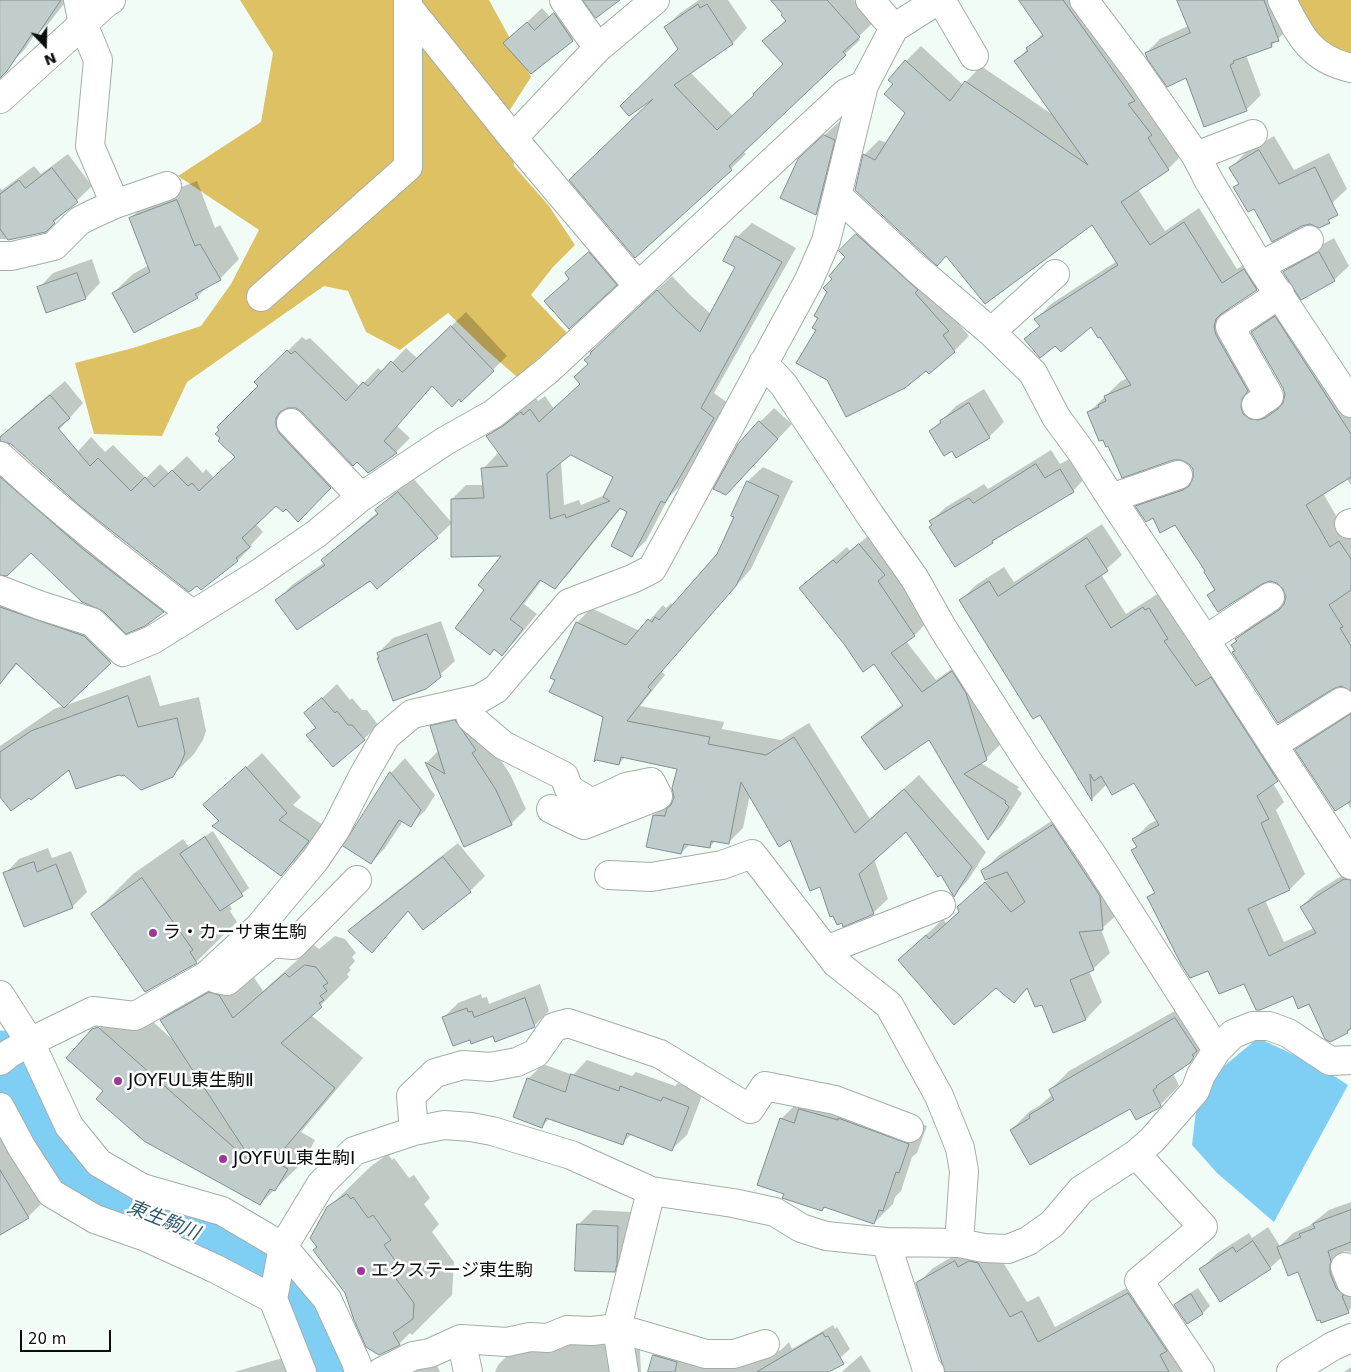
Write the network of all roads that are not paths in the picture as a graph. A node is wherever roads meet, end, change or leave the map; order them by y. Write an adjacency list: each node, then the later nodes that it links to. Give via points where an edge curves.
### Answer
1 (111, 0): 9 (street)
2 (564, 0): 11 (street)
3 (655, 0): 11 (street)
4 (870, 0): 10 (street)
5 (939, 0): 10 (street); 12 (street)
6 (1084, 0): 18 (street)
7 (1282, 0): 13 (street, via 1304,40 1316,52 1336,65)
8 (408, 4): 17 (street); 28 (street, via 408,167)
9 (80, 12): 15 (street); 21 (street, via 98,60 90,146)
10 (894, 28): 14 (street)
11 (598, 48): 17 (street)
12 (974, 56)
13 (1351, 68)
14 (864, 85): 20 (street); 26 (street, via 846,94)
15 (0, 99)
16 (1253, 134): 18 (street)
17 (513, 138): 26 (street)
18 (1196, 156): 24 (street)
19 (167, 186): 21 (street)
20 (838, 196): 29 (street); 30 (street, via 826,241 809,280)
21 (115, 204): 23 (street, via 79,221 54,246)
22 (1309, 240): 24 (street)
23 (0, 256)
24 (1260, 266): 27 (street)
25 (1055, 274): 29 (street)
26 (638, 286): 36 (street, via 548,370 493,414 445,441)
27 (1280, 294): 31 (street); 32 (street, via 1230,327 1269,396)
28 (262, 296)
29 (991, 332): 37 (street, via 1033,373 1056,417)
30 (763, 363): 42 (street, via 652,569 569,603 496,689 479,699); 53 (street, via 784,384 915,579 942,628)
31 (1351, 403)
32 (1256, 405)
33 (291, 423): 36 (street)
34 (0, 456): 40 (street, via 45,498)
35 (1178, 475): 37 (street)
36 (361, 497): 40 (street, via 316,534)
37 (1111, 498): 41 (street)
38 (0, 590): 40 (street, via 92,622 123,652 152,640)
39 (1270, 597): 41 (street)
40 (192, 614)
41 (1205, 640): 44 (street)
42 (465, 702): 45 (street, via 472,718 503,745 564,776 569,789 592,803 626,787 651,782 658,796 584,825); 51 (street, via 412,714 386,736 336,829 315,860 259,926)
43 (1341, 702): 44 (street)
44 (1273, 745): 46 (street)
45 (551, 809)
46 (1351, 865)
47 (609, 875): 50 (street, via 650,877 722,865 752,854)
48 (357, 880): 51 (street, via 293,945 272,943 227,981)
49 (941, 905): 50 (street)
50 (826, 950): 62 (street, via 836,963 889,1006 940,1096 960,1148 964,1171)
51 (206, 976): 54 (street, via 135,1016 93,1011)
52 (0, 995): 54 (street)
53 (1217, 1050): 55 (street, via 1233,1034 1252,1026 1269,1026 1288,1033 1330,1061); 59 (street, via 1195,1091)
54 (13, 1052): 63 (street, via 99,1163 142,1188 222,1211)
55 (1351, 1060)
56 (0, 1107): 64 (street, via 51,1193 95,1219 146,1237)
57 (909, 1128): 58 (street, via 835,1100 765,1086 750,1109 660,1054 568,1023 554,1027 536,1053 518,1062 490,1067 463,1065 435,1073 411,1096)
58 (414, 1131): 60 (street, via 444,1125 492,1132 571,1155); 63 (street, via 354,1151 321,1184)
59 (1136, 1154): 62 (street, via 1081,1190 1052,1224 1028,1242 1008,1249); 75 (street, via 1203,1227 1140,1280)
60 (651, 1191): 61 (street, via 776,1212 801,1228 826,1236); 65 (street)
61 (886, 1242): 62 (street); 74 (street)
62 (959, 1244)
63 (283, 1247): 64 (street); 70 (street, via 327,1299)
64 (273, 1299): 69 (street)
65 (617, 1328): 67 (street, via 567,1330 548,1338 530,1337 507,1342); 68 (street, via 706,1354 734,1354); 73 (street)
66 (1351, 1338): 76 (street)
67 (461, 1339): 71 (street, via 430,1353 413,1356); 72 (street)
68 (765, 1344)
69 (302, 1372)
70 (359, 1372)
71 (381, 1372)
72 (468, 1372)
73 (624, 1372)
74 (930, 1372)
75 (1200, 1372)
76 (1291, 1372)

